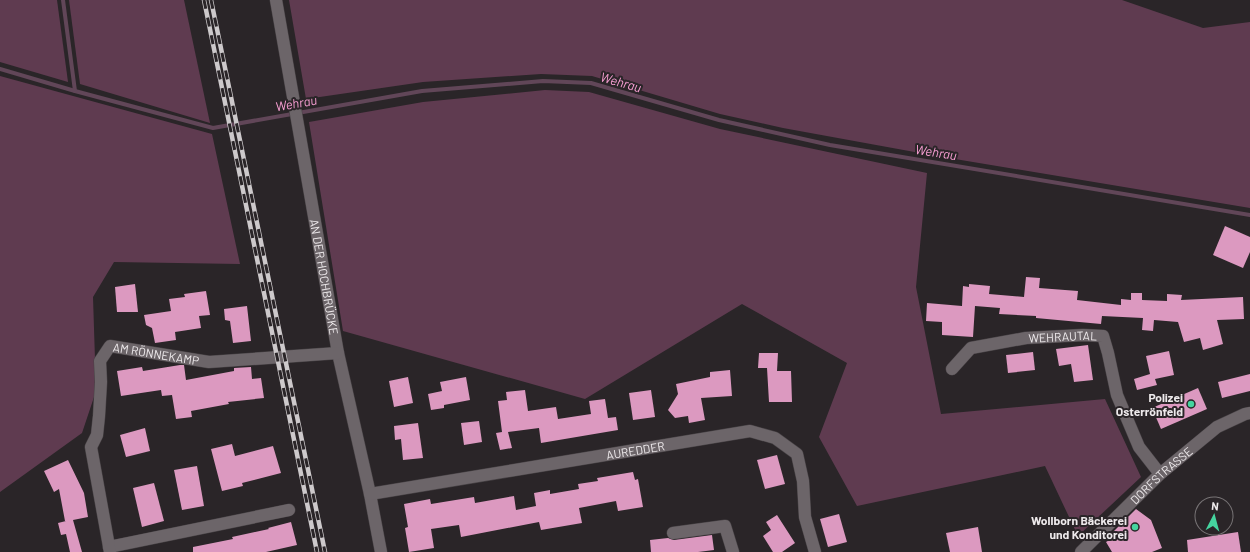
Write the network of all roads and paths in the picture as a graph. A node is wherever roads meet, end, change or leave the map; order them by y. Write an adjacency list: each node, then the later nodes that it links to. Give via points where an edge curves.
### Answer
1 (276, 0): 2 (street, AN DER HOCHBRÜCKE)
2 (338, 353): 6 (street, AN DER HOCHBRÜCKE); 9 (street, AM RÖNNEKAMP, via 209,362 110,346 100,361 99,416 97,435 91,447)
3 (952, 369): 5 (street, WEHRAUTAL, via 971,348 1026,338 1103,336 1117,395 1139,447)
4 (1250, 413): 5 (street, DORFSTRASSE, via 1217,427)
5 (1160, 474): 13 (street, DORFSTRASSE)
6 (370, 494): 10 (street, AN DER HOCHBRÜCKE); 12 (street, AUREDDER, via 750,431 775,438 797,454 803,481 805,517)
7 (289, 510): 9 (street, AM RÖNNEKAMP)
8 (673, 533): 11 (street, via 725,526)
9 (109, 550)
10 (381, 552)
11 (733, 552)
12 (815, 552)
13 (1081, 552)

